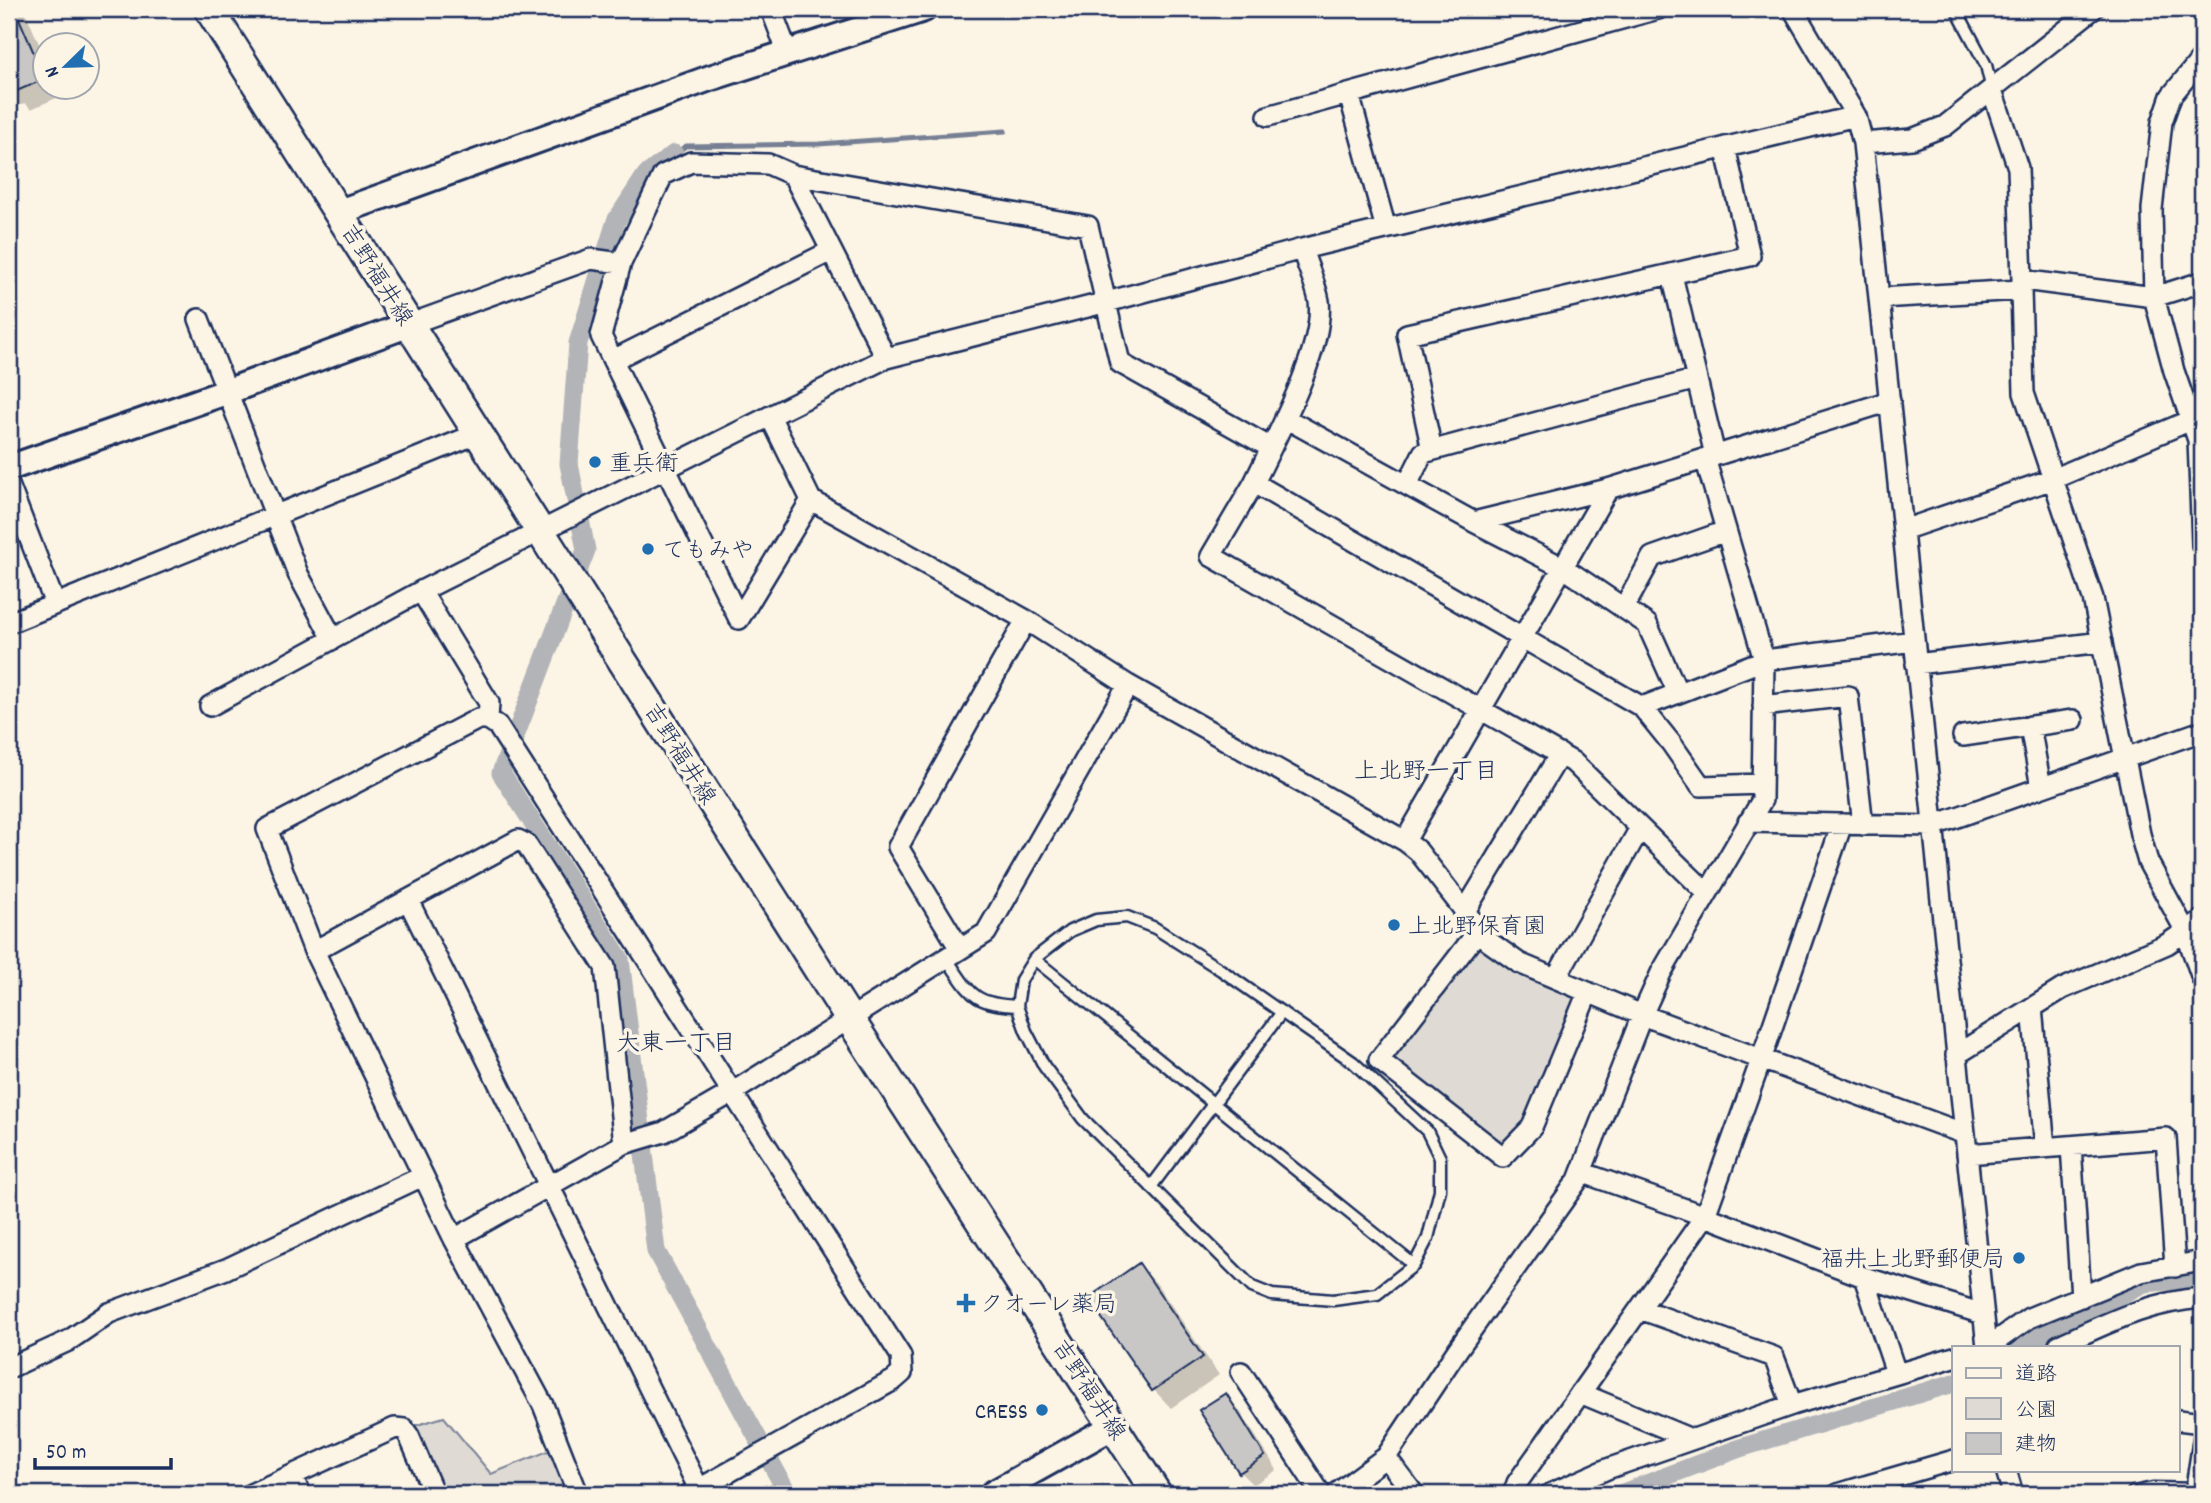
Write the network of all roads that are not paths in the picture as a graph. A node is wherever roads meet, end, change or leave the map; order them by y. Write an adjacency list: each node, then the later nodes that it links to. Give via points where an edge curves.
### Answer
1 (209, 9): 17 (main road, 吉野福井線)
2 (771, 9): 8 (street)
3 (923, 9): 8 (street)
4 (1658, 9): 11 (street)
5 (1793, 9): 13 (street)
6 (1956, 9): 10 (lane, via 1986,65)
7 (2093, 9): 10 (street)
8 (787, 51): 17 (street)
9 (2202, 58): 25 (street, via 2171,96 2162,122 2152,209)
10 (1992, 90): 14 (street, via 1935,132); 24 (street, via 2018,168)
11 (1349, 93): 12 (street); 18 (street)
12 (1268, 116)
13 (1856, 116): 14 (street); 15 (street)
14 (1863, 143): 26 (street)
15 (1725, 147): 18 (street); 22 (street, via 1750,256)
16 (793, 175): 20 (street); 21 (street, via 768,164 691,162 663,175); 27 (street, via 1087,226)
17 (339, 212): 29 (main road, 吉野福井線)
18 (1386, 229): 19 (street)
19 (1302, 249): 27 (street); 36 (street, via 1319,301 1315,344)
20 (831, 251): 30 (street); 31 (street)
21 (621, 262): 29 (street, via 591,259); 31 (street, via 601,336)
22 (1671, 275): 32 (street); 40 (street, via 1407,334)
23 (2202, 282): 25 (street)
24 (2021, 285): 25 (street); 26 (street); 44 (street, via 2024,393)
25 (2154, 297): 37 (street)
26 (1879, 298): 34 (street)
27 (1107, 302): 30 (street); 39 (street, via 1120,363)
28 (199, 319): 33 (street)
29 (410, 324): 33 (street); 38 (main road, 吉野福井線)
30 (886, 358): 35 (street)
31 (613, 360): 43 (street)
32 (1697, 379): 40 (street); 41 (street)
33 (226, 392): 42 (street); 50 (street)
34 (1890, 401): 41 (street); 52 (street)
35 (770, 416): 43 (street); 49 (street)
36 (1285, 418): 39 (street); 47 (street)
37 (2191, 420): 44 (street); 55 (street, via 2198,440)
38 (479, 433): 50 (street); 53 (main road, 吉野福井線)
39 (1271, 448): 45 (street)
40 (1432, 450): 47 (street, via 1423,453)
41 (1710, 456): 48 (street); 54 (street)
42 (9, 468)
43 (666, 468): 49 (street, via 739,620); 53 (street)
44 (2053, 479): 52 (street); 65 (street, via 2093,598)
45 (1254, 483): 63 (street); 73 (street, via 1211,556)
46 (9, 485): 58 (street)
47 (1407, 485): 51 (street)
48 (1608, 489): 51 (street); 56 (street)
49 (811, 499): 60 (street)
50 (274, 516): 58 (street); 62 (street)
51 (1474, 522): 56 (street)
52 (1903, 530): 64 (street)
53 (541, 531): 57 (street); 104 (main road, 吉野福井線)
54 (1726, 531): 59 (street, via 1652,557); 66 (street)
55 (2202, 545)
56 (1564, 568): 59 (street); 63 (street)
57 (421, 591): 62 (street); 74 (street, via 489,703)
58 (55, 604): 61 (street)
59 (1624, 608): 69 (street, via 1647,624)
60 (1026, 620): 68 (street); 95 (street, via 898,847)
61 (9, 623)
62 (333, 639): 70 (street)
63 (1522, 639): 72 (street); 73 (street)
64 (1914, 641): 66 (street); 67 (street)
65 (2102, 642): 67 (street); 80 (street)
66 (1764, 660): 69 (street); 71 (street)
67 (1916, 664): 86 (street)
68 (1128, 685): 88 (street); 95 (street, via 986,933)
69 (1678, 693): 72 (street)
70 (210, 706)
71 (1763, 706): 81 (street); 85 (street, via 1848,696)
72 (1642, 707): 81 (street, via 1701,786)
73 (1481, 710): 79 (street); 88 (street)
74 (488, 719): 94 (street, via 478,719 267,829); 107 (street, via 497,725)
75 (2073, 720): 76 (street)
76 (2030, 726): 78 (street); 82 (street)
77 (2202, 731): 80 (street)
78 (1963, 736)
79 (1560, 754): 87 (street); 91 (street)
80 (2126, 757): 82 (street); 92 (street, via 2148,862)
81 (1762, 784): 83 (street, via 1762,800)
82 (2040, 788): 86 (street)
83 (1748, 822): 84 (street); 89 (street)
84 (1842, 824): 85 (street); 106 (street)
85 (1863, 825): 86 (street)
86 (1932, 826): 105 (street)
87 (1640, 828): 89 (street); 97 (street)
88 (1405, 841): 91 (street, via 1418,851)
89 (1707, 893): 103 (street)
90 (408, 900): 94 (street); 110 (street, via 518,840 526,844 605,967); 116 (street)
91 (1464, 913): 93 (street)
92 (2194, 925): 98 (street); 101 (street, via 2167,944 2062,989)
93 (1479, 930): 97 (street, via 1519,962); 99 (street, via 1379,1060 1503,1157 1532,1127)
94 (314, 951): 115 (street)
95 (953, 953): 100 (lane, via 974,997 993,1005); 104 (street)
96 (1034, 959): 100 (lane, via 1021,980); 102 (lane, via 1070,931 1096,920 1128,917 1155,928); 108 (lane)
97 (1556, 978): 99 (street)
98 (2202, 978)
99 (1588, 992): 103 (street)
100 (1017, 1006): 117 (lane, via 1052,1077 1083,1119)
101 (2032, 1008): 105 (street); 112 (street)
102 (1282, 1012): 108 (lane); 121 (lane, via 1353,1062 1427,1131 1440,1158 1440,1190)
103 (1642, 1015): 106 (street); 114 (street)
104 (849, 1018): 107 (street); 139 (main road, 吉野福井線)
105 (1956, 1055): 109 (street)
106 (1761, 1060): 109 (street); 118 (street)
107 (733, 1092): 110 (street, via 664,1132); 147 (street, via 897,1348 903,1365 894,1380)
108 (1213, 1103): 117 (lane); 121 (lane)
109 (1965, 1134): 113 (street)
110 (624, 1143): 116 (street)
111 (2071, 1146): 112 (street); 122 (street, via 2166,1138); 124 (street)
112 (2045, 1147): 113 (street)
113 (1967, 1154): 127 (street)
114 (1581, 1172): 118 (street); 142 (street)
115 (423, 1176): 119 (street); 132 (street, via 226,1269 109,1313 68,1341)
116 (550, 1185): 119 (street); 147 (street)
117 (1151, 1187): 121 (lane, via 1252,1287 1272,1295 1333,1300 1377,1294)
118 (1705, 1216): 123 (street); 126 (street)
119 (454, 1239): 151 (street, via 543,1405)
120 (2202, 1261): 122 (street)
121 (1414, 1265)
122 (2175, 1267): 124 (street, via 2141,1272)
123 (1864, 1278): 127 (street); 134 (street)
124 (2081, 1297): 129 (street, via 2029,1318)
125 (2202, 1298): 130 (street, via 2145,1307)
126 (1640, 1308): 135 (street); 136 (street, via 1774,1357)
127 (1983, 1314): 128 (street)
128 (1987, 1346)
129 (1988, 1346)
130 (2059, 1346)
131 (1952, 1358): 134 (street)
132 (9, 1368)
133 (1241, 1372): 154 (street)
134 (1896, 1373): 136 (street)
135 (1580, 1393): 141 (street); 157 (street)
136 (1792, 1405): 141 (street)
137 (2180, 1420): 138 (street)
138 (2202, 1423)
139 (1114, 1426): 152 (street); 153 (main road, 吉野福井線)
140 (2202, 1431): 146 (street)
141 (1691, 1439): 158 (street)
142 (1386, 1457): 155 (street); 156 (street)
143 (1952, 1461): 159 (street)
144 (2007, 1472): 160 (street)
145 (292, 1475): 148 (street); 149 (street); 150 (street, via 395,1428 404,1429)
146 (2198, 1490): 161 (street)
147 (694, 1492)
148 (251, 1494)
149 (300, 1494)
150 (434, 1494)
151 (578, 1494)
152 (992, 1494)
153 (1157, 1494)
154 (1321, 1494)
155 (1336, 1494)
156 (1414, 1494)
157 (1513, 1494)
158 (1550, 1494)
159 (1837, 1494)
160 (2013, 1494)
161 (2134, 1494)

